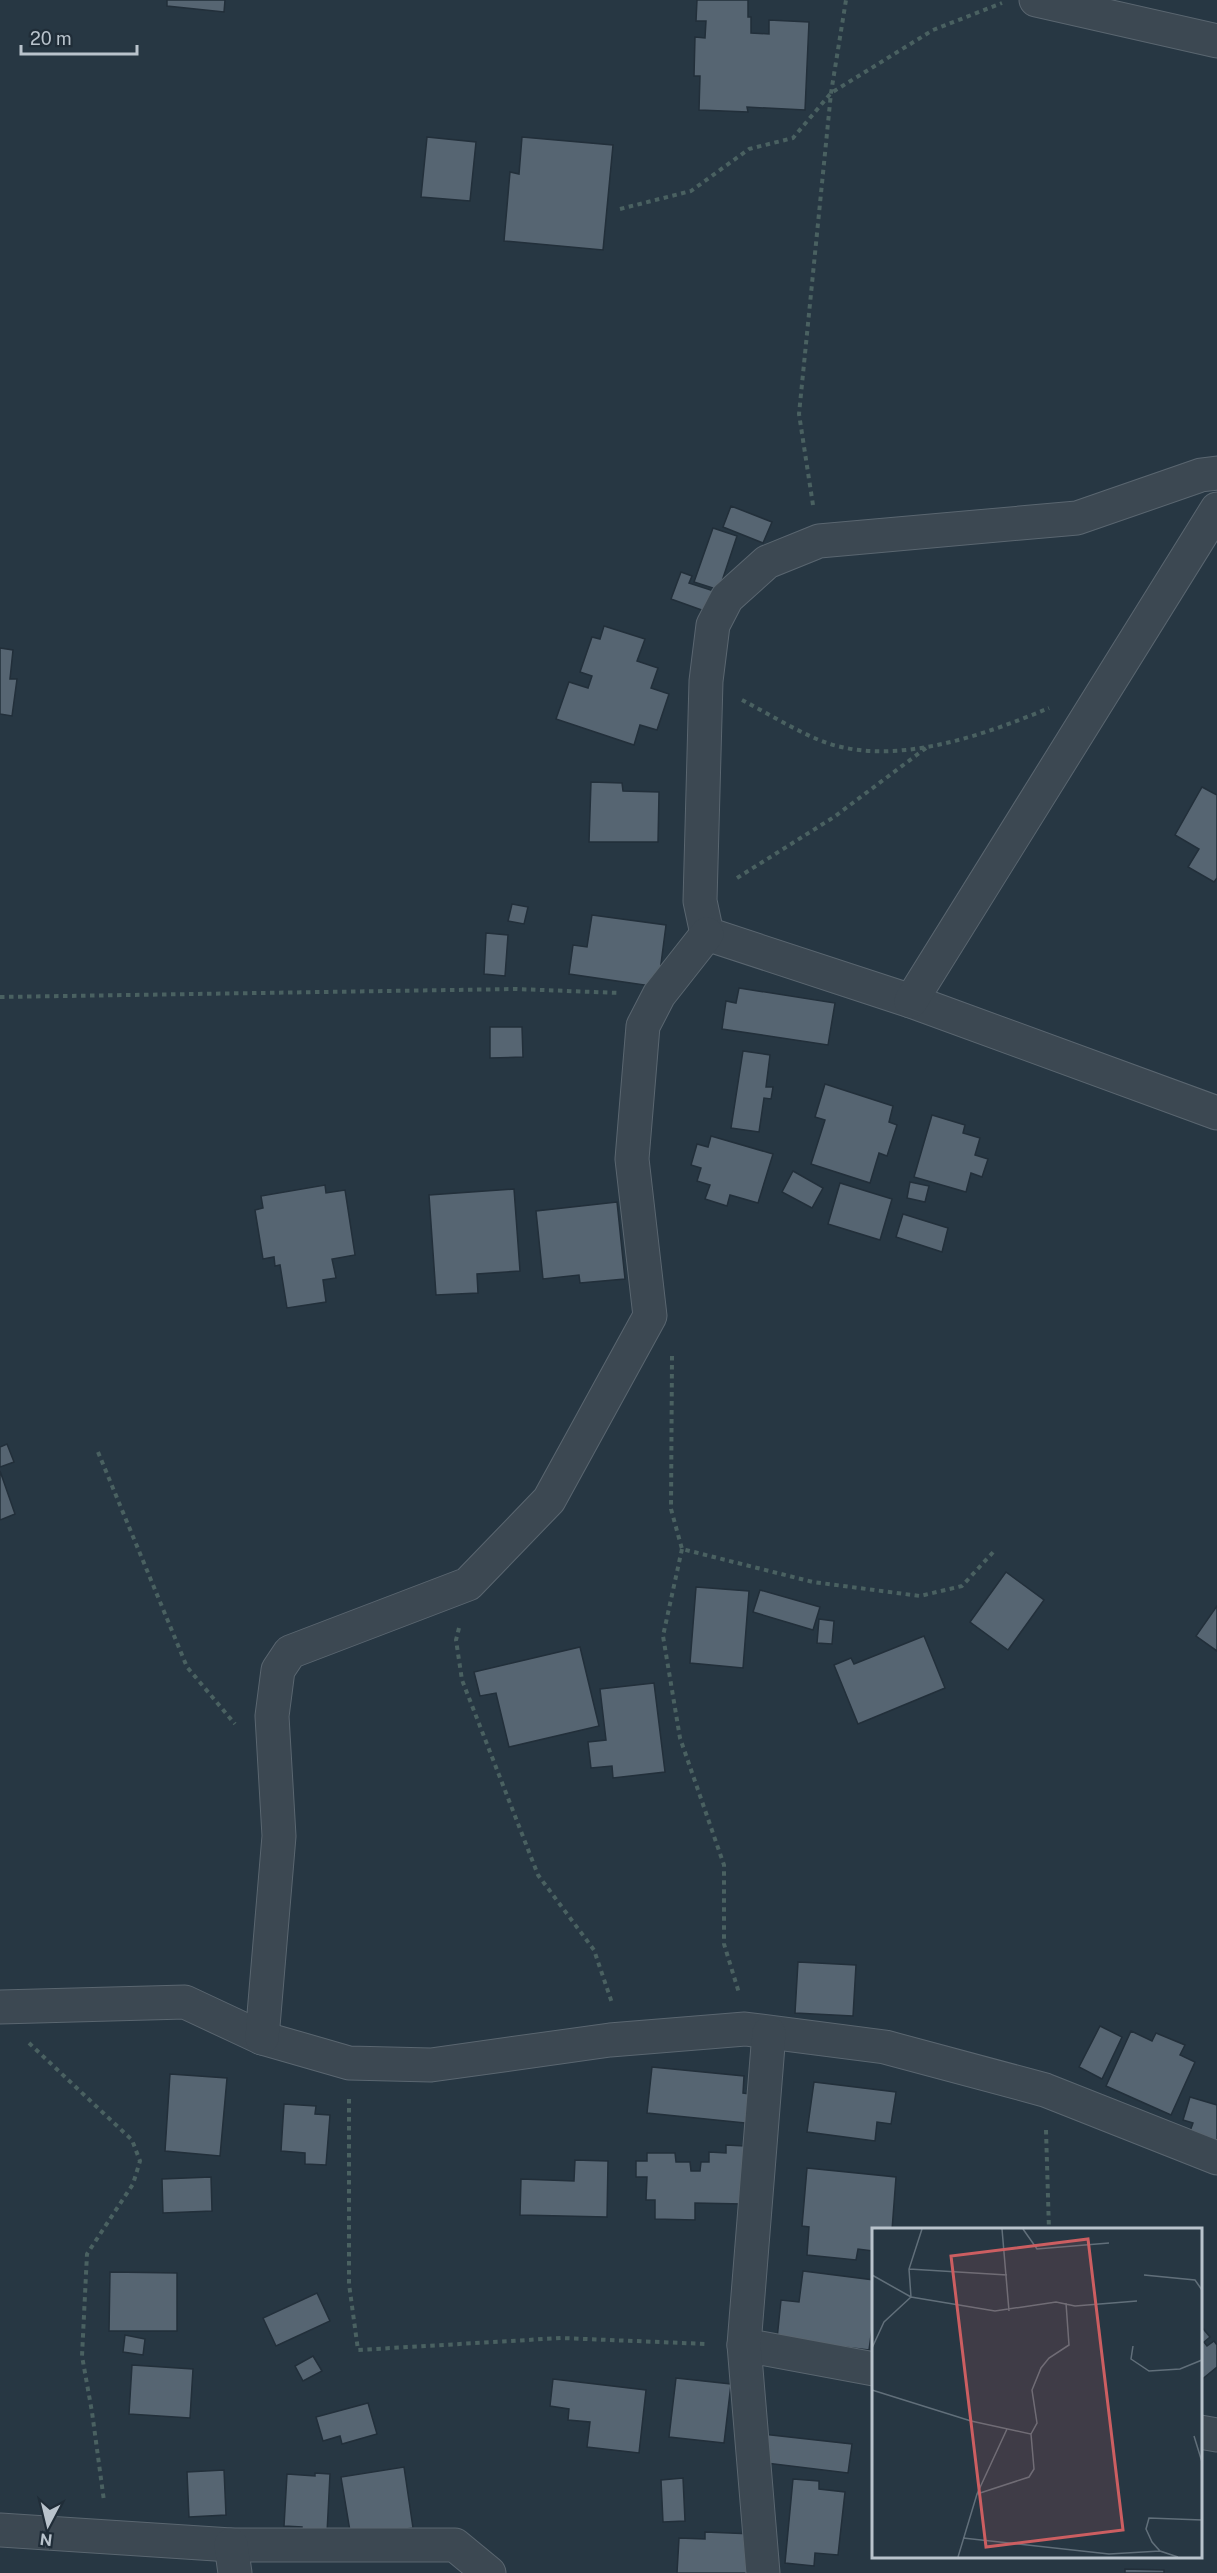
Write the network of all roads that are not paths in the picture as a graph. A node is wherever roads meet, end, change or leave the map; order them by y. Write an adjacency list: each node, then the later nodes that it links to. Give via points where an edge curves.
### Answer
1 (1036, 0): 2 (street)
2 (1217, 41)
3 (1217, 473): 5 (street, via 1077,518 819,541 766,562 727,598 713,625 706,681 700,901)
4 (1217, 509): 6 (street)
5 (707, 934): 6 (street); 10 (street, via 659,995 643,1026 633,1159 650,1316 549,1500 468,1584 290,1652 278,1670 272,1716 279,1836)
6 (911, 1001): 7 (street)
7 (1217, 1113)
8 (0, 2007): 10 (street, via 185,2002)
9 (757, 2031): 10 (street, via 610,2040 431,2065 349,2063); 11 (street, via 885,2047 1045,2090); 12 (street)
10 (262, 2038)
11 (1217, 2158)
12 (744, 2345): 13 (street); 19 (street)
13 (872, 2369)
14 (1202, 2432): 15 (street)
15 (1217, 2435)
16 (0, 2530): 17 (street, via 109,2537)
17 (233, 2559): 18 (street, via 455,2545)
18 (489, 2573)
19 (763, 2573)

